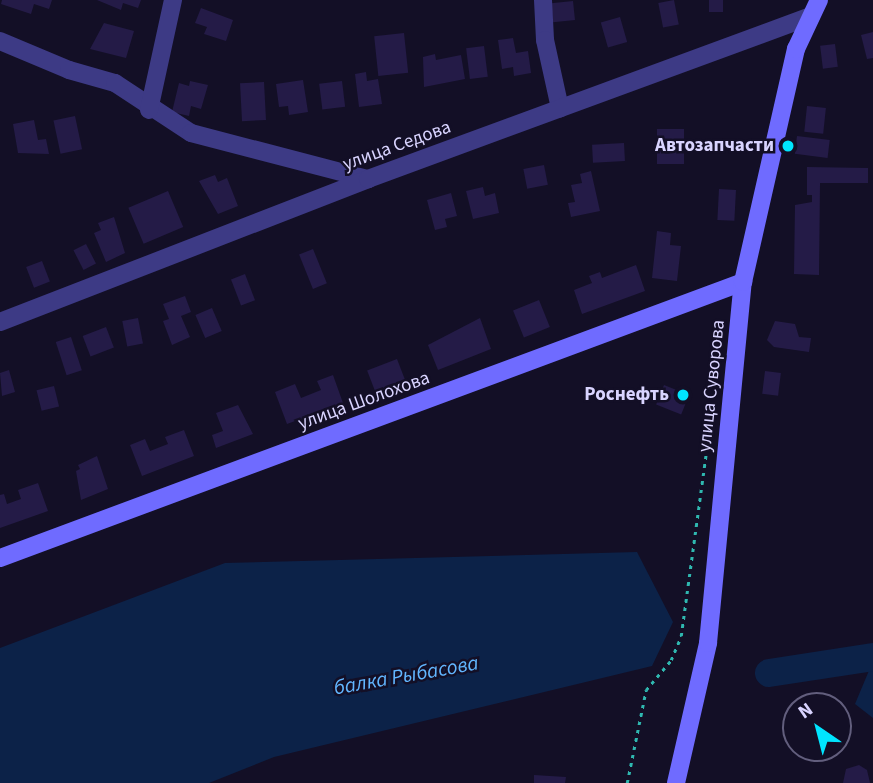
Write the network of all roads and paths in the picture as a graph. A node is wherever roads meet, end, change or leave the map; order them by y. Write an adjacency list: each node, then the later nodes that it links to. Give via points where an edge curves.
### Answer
1 (173, 0): 6 (street)
2 (543, 0): 5 (street, via 545,40)
3 (815, 8): 5 (street, улица Седова); 8 (main road, улица Суворова, via 796,49)
4 (0, 41): 6 (street, via 115,83)
5 (560, 108): 7 (street, улица Седова)
6 (149, 110): 7 (street, via 191,133)
7 (368, 179): 9 (street, улица Седова)
8 (743, 282): 10 (main road, улица Суворова); 11 (main road, улица Шолохова)
9 (0, 321)
10 (734, 375): 12 (path, via 712,405 681,636 671,660 646,690); 13 (main road, улица Суворова, via 708,643)
11 (0, 558)
12 (627, 783)
13 (676, 783)

